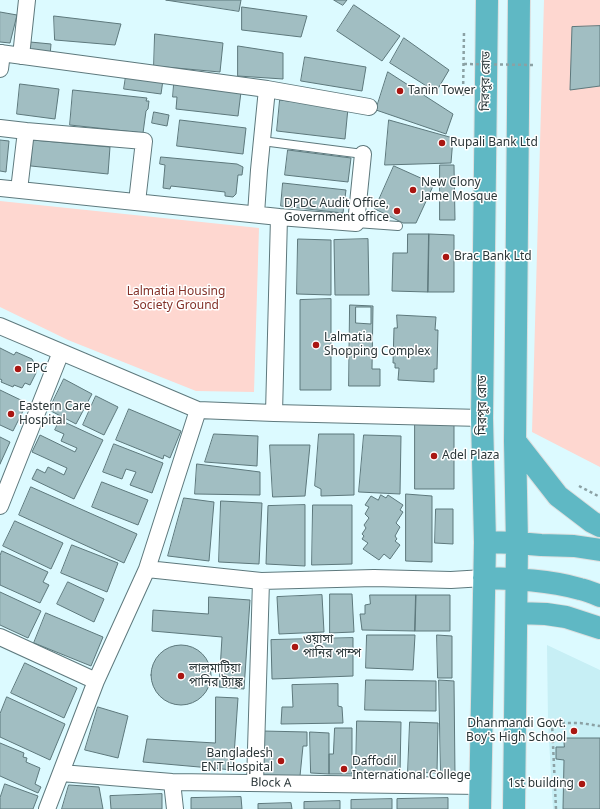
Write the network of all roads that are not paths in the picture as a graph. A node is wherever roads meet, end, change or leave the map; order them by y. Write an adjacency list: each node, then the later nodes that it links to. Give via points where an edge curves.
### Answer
1 (27, 0): 4 (street)
2 (487, 0): 23 (highway, মিরপুর রোড)
3 (519, 0): 24 (highway)
4 (21, 56): 5 (street); 6 (street)
5 (1, 58)
6 (268, 89): 7 (street); 10 (street)
7 (369, 106)
8 (0, 128): 9 (street)
9 (26, 131): 13 (street); 14 (street, via 144,141)
10 (262, 141): 11 (lane); 15 (street)
11 (363, 154): 17 (street)
12 (0, 188): 13 (street)
13 (19, 190): 14 (street)
14 (137, 202): 15 (street)
15 (256, 214): 16 (street)
16 (279, 217): 17 (street); 22 (street)
17 (356, 223): 18 (lane)
18 (398, 226)
19 (0, 326): 20 (street)
20 (61, 352): 21 (street); 25 (street)
21 (198, 410): 22 (street); 30 (street)
22 (274, 413): 23 (street)
23 (482, 418): 27 (highway, মিরপুর রোড)
24 (514, 441): 26 (highway, via 558,496); 28 (highway)
25 (0, 506)
26 (600, 526)
27 (485, 542): 28 (highway); 31 (highway, মিরপুর রোড)
28 (517, 543): 29 (highway); 32 (highway)
29 (600, 550)
30 (147, 569): 33 (street); 38 (street)
31 (484, 578): 32 (highway); 33 (street); 42 (highway, মিরপুর রোড)
32 (517, 579): 34 (highway, via 580,589); 35 (highway)
33 (261, 581): 41 (street)
34 (600, 596)
35 (517, 613): 36 (highway, via 560,616); 46 (highway)
36 (600, 628)
37 (0, 637): 38 (street)
38 (96, 681): 39 (street)
39 (61, 773): 40 (street, Block A); 43 (street)
40 (172, 782): 41 (street, Block A); 44 (street)
41 (255, 783): 42 (street, Block A)
42 (481, 786): 45 (highway, মিরপুর রোড)
43 (47, 809)
44 (175, 809)
45 (480, 809)
46 (514, 809)

